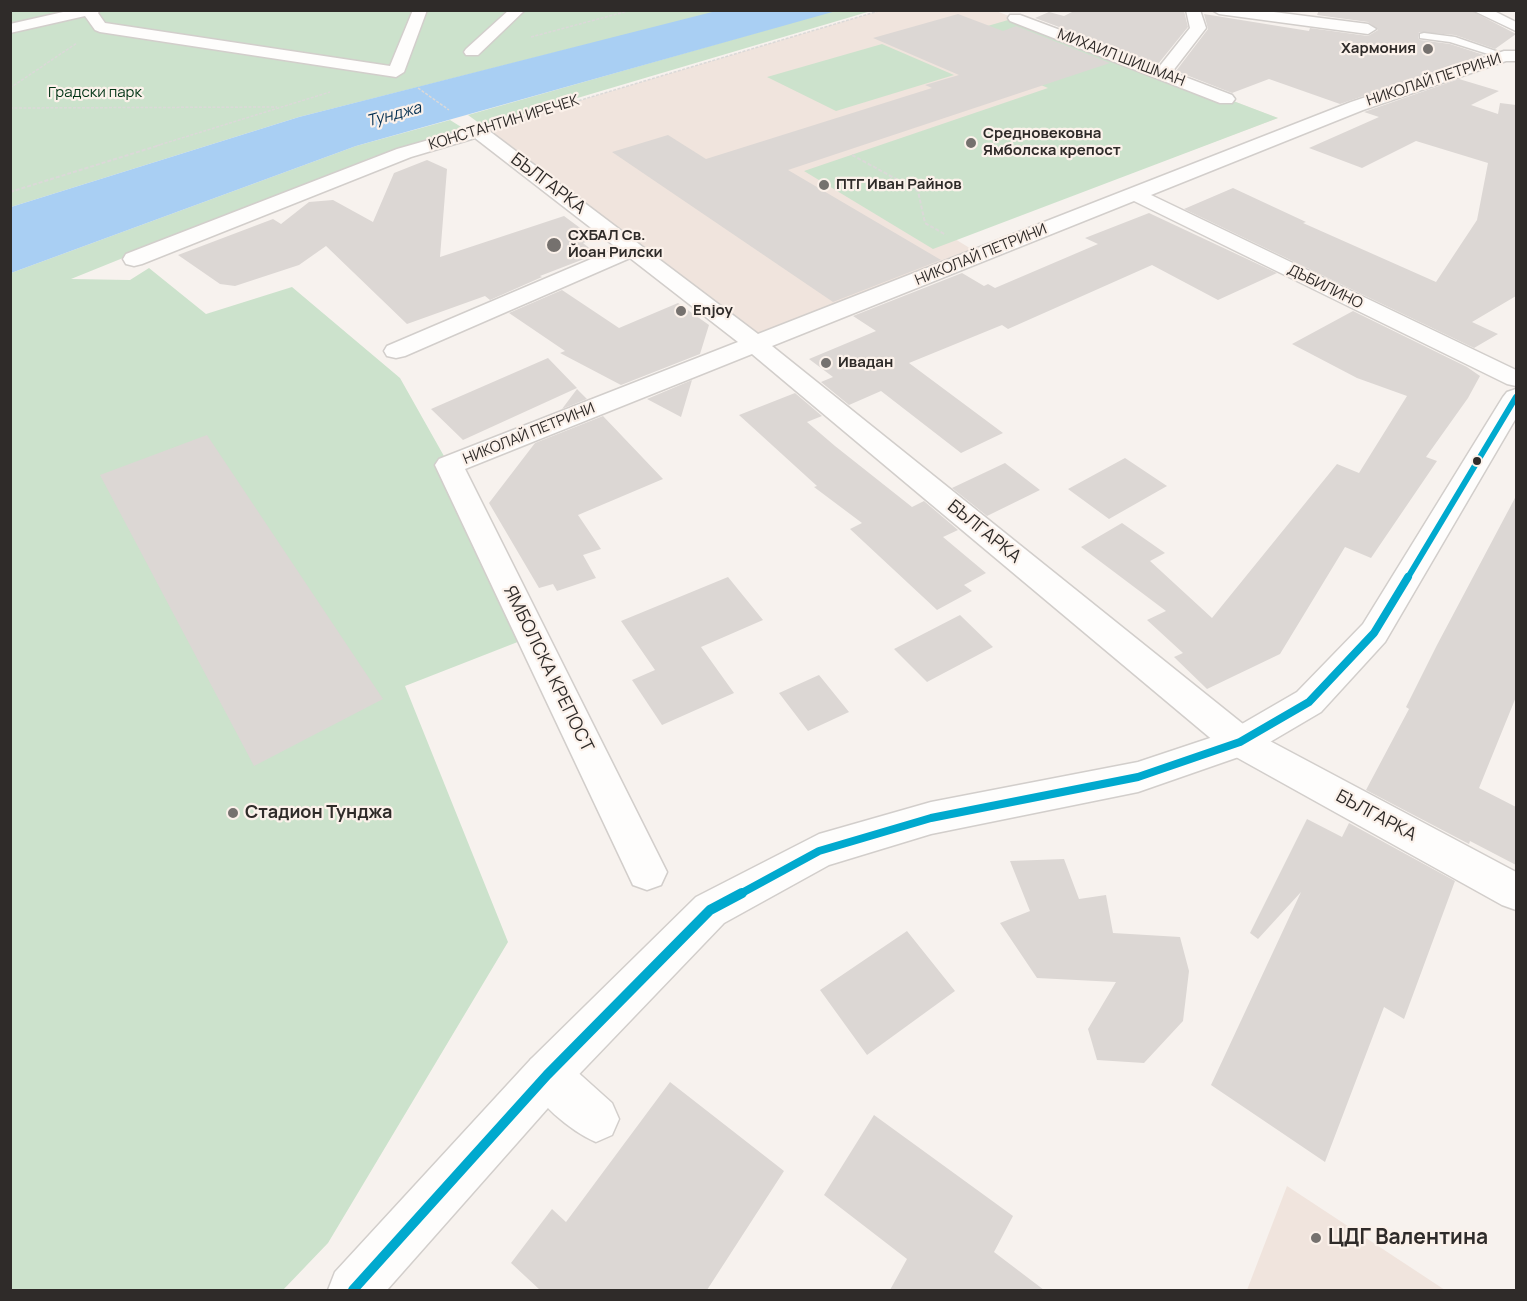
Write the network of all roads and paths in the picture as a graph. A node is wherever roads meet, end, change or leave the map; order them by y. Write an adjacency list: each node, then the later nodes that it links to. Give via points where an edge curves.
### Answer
1 (420, 10): 16 (street)
2 (518, 10): 14 (street)
3 (882, 10): 22 (path, КОНСТАНТИН ИРЕЧЕК)
4 (1032, 10): 17 (street, МИХАИЛ ШИШМАН, via 1016,18)
5 (1193, 10): 17 (street, via 1198,27)
6 (1219, 10): 12 (street)
7 (1479, 10): 10 (street)
8 (90, 11): 9 (street); 11 (street)
9 (99, 27): 16 (street); 18 (path)
10 (1516, 27)
11 (10, 29)
12 (1368, 29)
13 (1424, 36): 15 (lane, via 1451,39)
14 (472, 52)
15 (1510, 56): 25 (street, НИКОЛАЙ ПЕТРИНИ, via 1357,106)
16 (396, 72): 20 (path); 22 (path)
17 (1162, 74): 19 (street, МИХАИЛ ШИШМАН)
18 (10, 88)
19 (1226, 99)
20 (282, 107): 21 (path); 24 (path)
21 (10, 108)
22 (478, 130): 27 (street, БЪЛГАРКА); 28 (street, КОНСТАНТИН ИРЕЧЕК, via 404,153)
23 (852, 155): 26 (path, via 918,191 924,223)
24 (10, 192)
25 (1134, 194): 29 (street, НИКОЛАЙ ПЕТРИНИ); 31 (street, ДЪБИЛИНО)
26 (954, 240)
27 (632, 249): 29 (street, БЪЛГАРКА); 30 (street)
28 (134, 259)
29 (755, 344): 33 (street, НИКОЛАЙ ПЕТРИНИ); 34 (street, БЪЛГАРКА)
30 (396, 351)
31 (1516, 380)
32 (1516, 397): 34 (street, via 1374,633 1309,702)
33 (449, 465): 35 (street, ЯМБОЛСКА КРЕПОСТ)
34 (1240, 742): 36 (street, БЪЛГАРКА); 37 (street, via 1138,777 931,818 819,851 710,910)
35 (647, 872)
36 (1516, 892)
37 (547, 1076): 38 (street); 39 (street)
38 (596, 1119)
39 (353, 1290)

